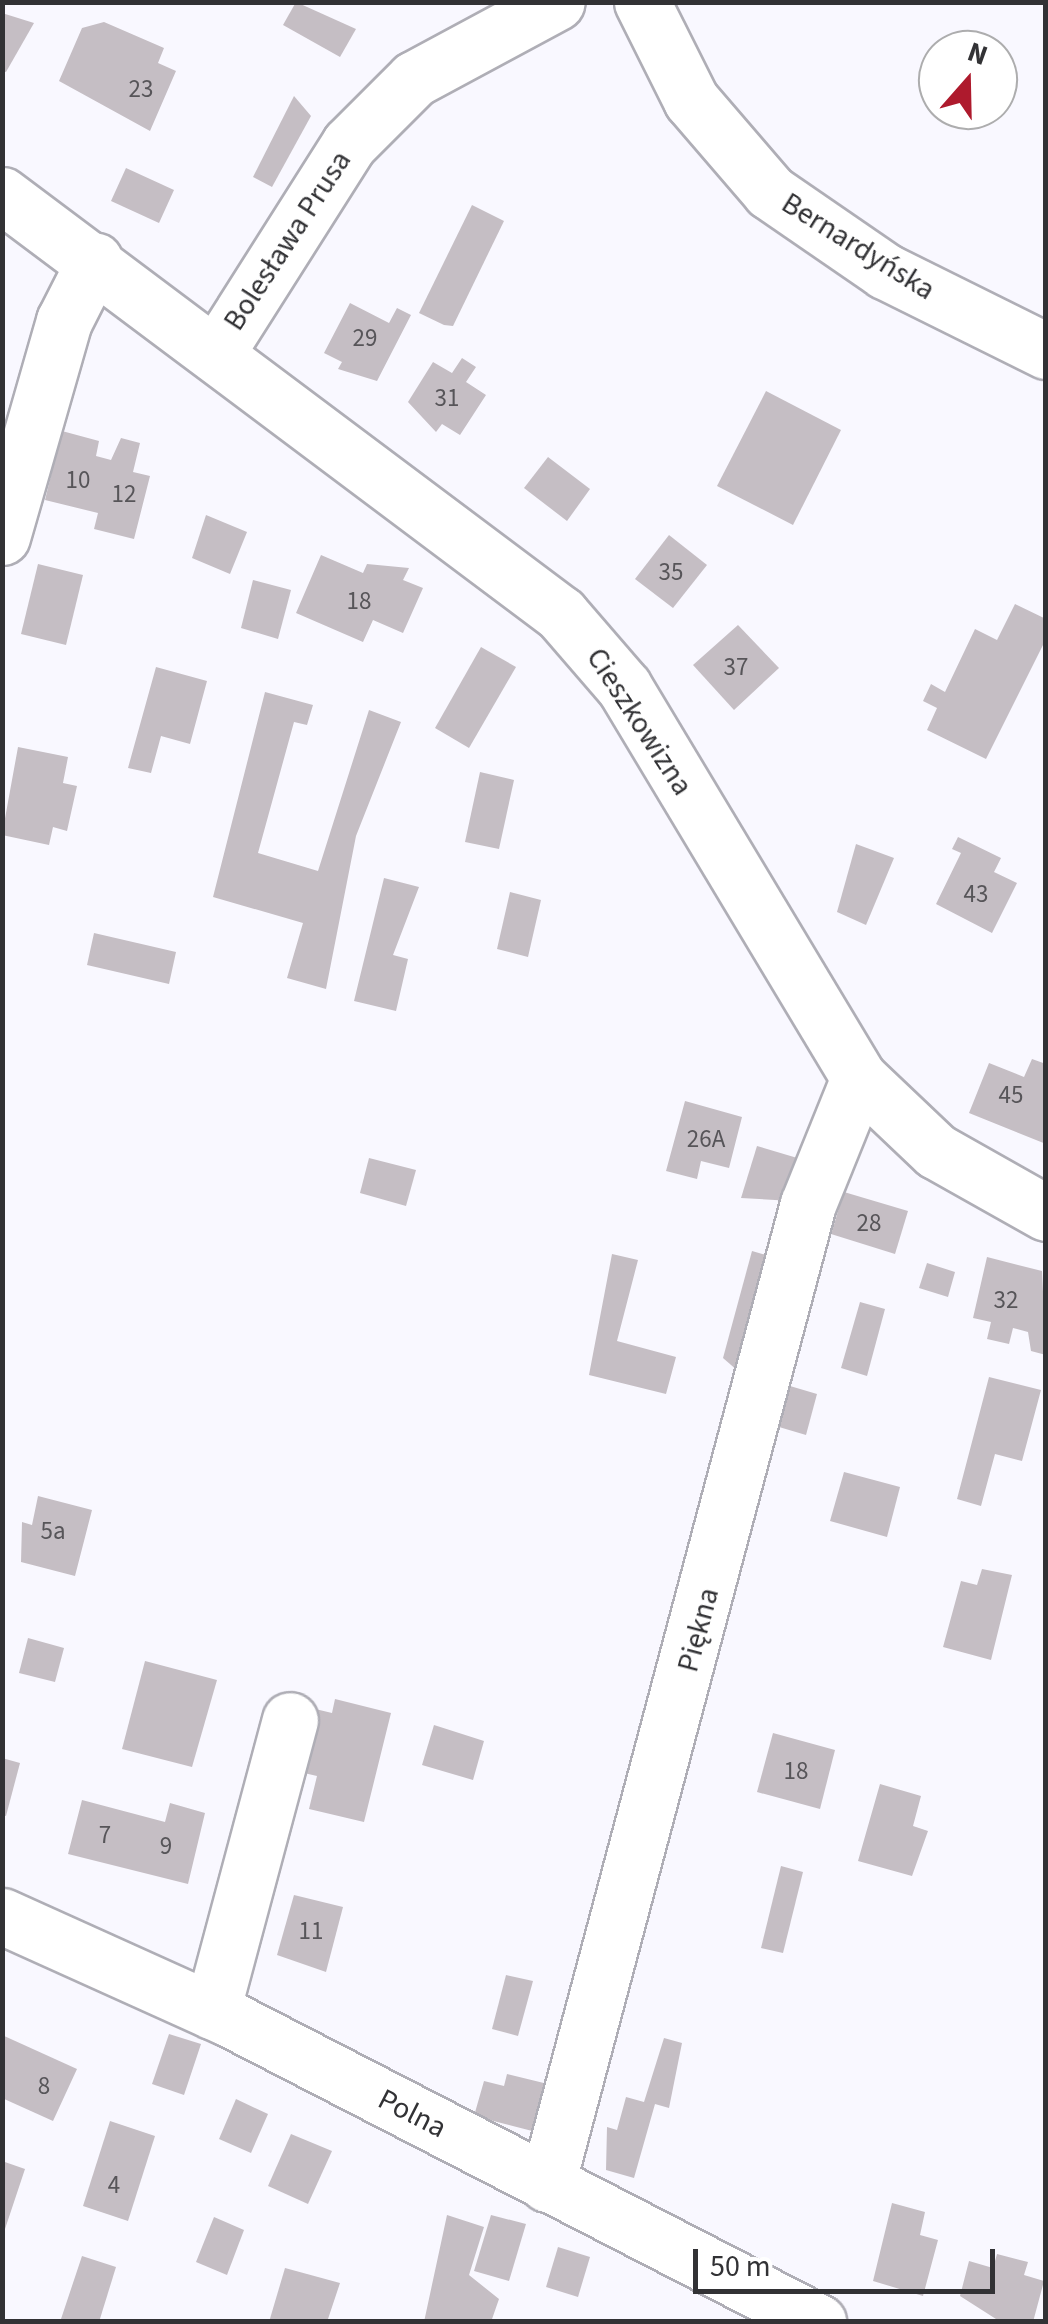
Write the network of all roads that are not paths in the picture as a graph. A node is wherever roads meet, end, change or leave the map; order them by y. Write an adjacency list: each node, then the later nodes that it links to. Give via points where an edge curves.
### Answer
1 (557, 2): 5 (street, Bolesława Prusa, via 414,79 349,144)
2 (642, 2): 6 (street, Bernardyńska, via 690,100 770,192 885,271)
3 (2, 195): 4 (street, Cieszkowizna)
4 (96, 260): 5 (street, Cieszkowizna); 7 (street, via 64,321)
5 (219, 349): 8 (street, Cieszkowizna, via 481,549 601,656)
6 (1046, 351)
7 (2, 537)
8 (858, 1078): 9 (street, Cieszkowizna, via 936,1151); 13 (street, Piękna, via 808,1204)
9 (1046, 1214)
10 (290, 1720): 12 (street)
11 (2, 1916): 12 (street, Polna)
12 (212, 2011): 13 (street, Polna)
13 (548, 2184): 14 (street, Polna)
14 (818, 2322)

